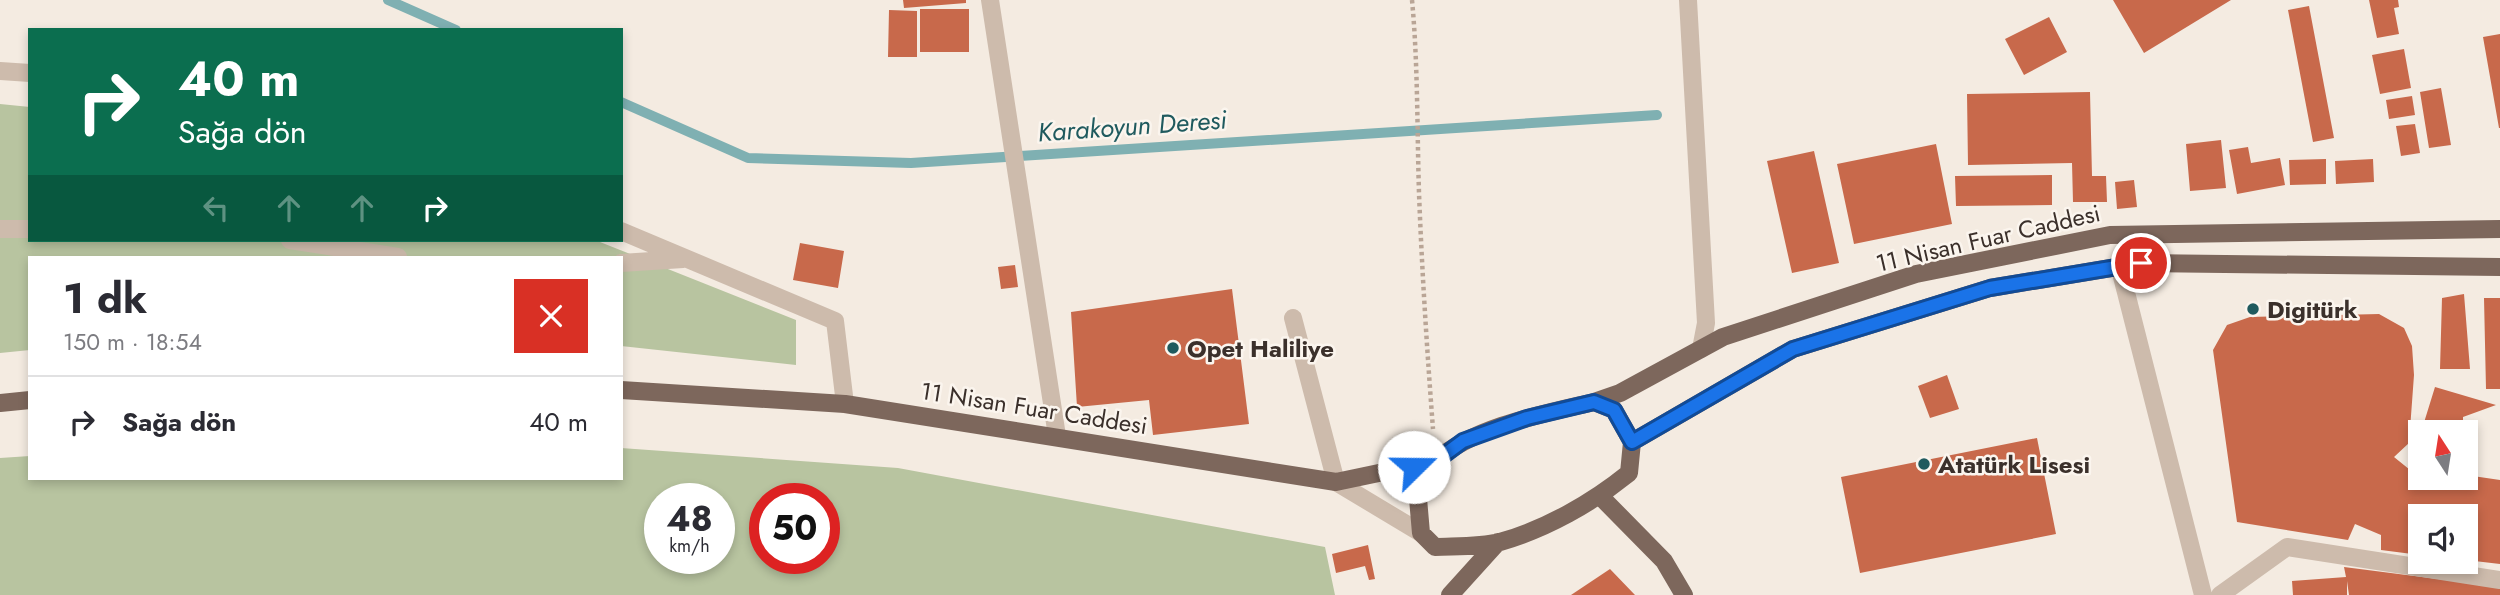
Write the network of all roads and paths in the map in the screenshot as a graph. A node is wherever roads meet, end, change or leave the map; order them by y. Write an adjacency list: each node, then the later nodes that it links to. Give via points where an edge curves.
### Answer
1 (990, 0): 23 (street)
2 (1412, 0): 25 (path)
3 (1688, 0): 17 (street, via 1706,323)
4 (0, 71): 5 (street)
5 (28, 73)
6 (0, 229): 7 (street)
7 (28, 229)
8 (2500, 229): 17 (main road, 11 Nisan Fuar Caddesi, via 2110,235 1916,274 1723,337)
9 (623, 232): 12 (street)
10 (303, 242): 11 (street)
11 (392, 256)
12 (687, 259): 13 (street); 22 (street, via 835,321)
13 (623, 262)
14 (2119, 265): 15 (main road, 11 Nisan Fuar Caddesi); 24 (main road, 11 Nisan Fuar Caddesi, via 1990,288 1793,349); 33 (street)
15 (2500, 267)
16 (1293, 318): 26 (street)
17 (1701, 349): 20 (main road, 11 Nisan Fuar Caddesi)
18 (623, 390): 22 (main road, 11 Nisan Fuar Caddesi)
19 (28, 400): 21 (main road)
20 (1594, 402): 24 (main road, via 1614,410); 25 (main road, 11 Nisan Fuar Caddesi, via 1527,418 1463,441)
21 (0, 403)
22 (845, 404): 23 (main road, 11 Nisan Fuar Caddesi)
23 (1057, 436): 26 (main road, 11 Nisan Fuar Caddesi)
24 (1632, 442): 27 (main road, via 1629,473)
25 (1436, 461): 26 (main road, 11 Nisan Fuar Caddesi); 28 (main road, via 1417,487)
26 (1336, 482): 28 (street)
27 (1600, 496): 29 (main road); 32 (main road, via 1664,561)
28 (1421, 533): 29 (main road, via 1435,547)
29 (1498, 542): 31 (main road)
30 (2500, 580): 34 (street, via 2287,547)
31 (1450, 595)
32 (1684, 595)
33 (2203, 595)
34 (2220, 595)

